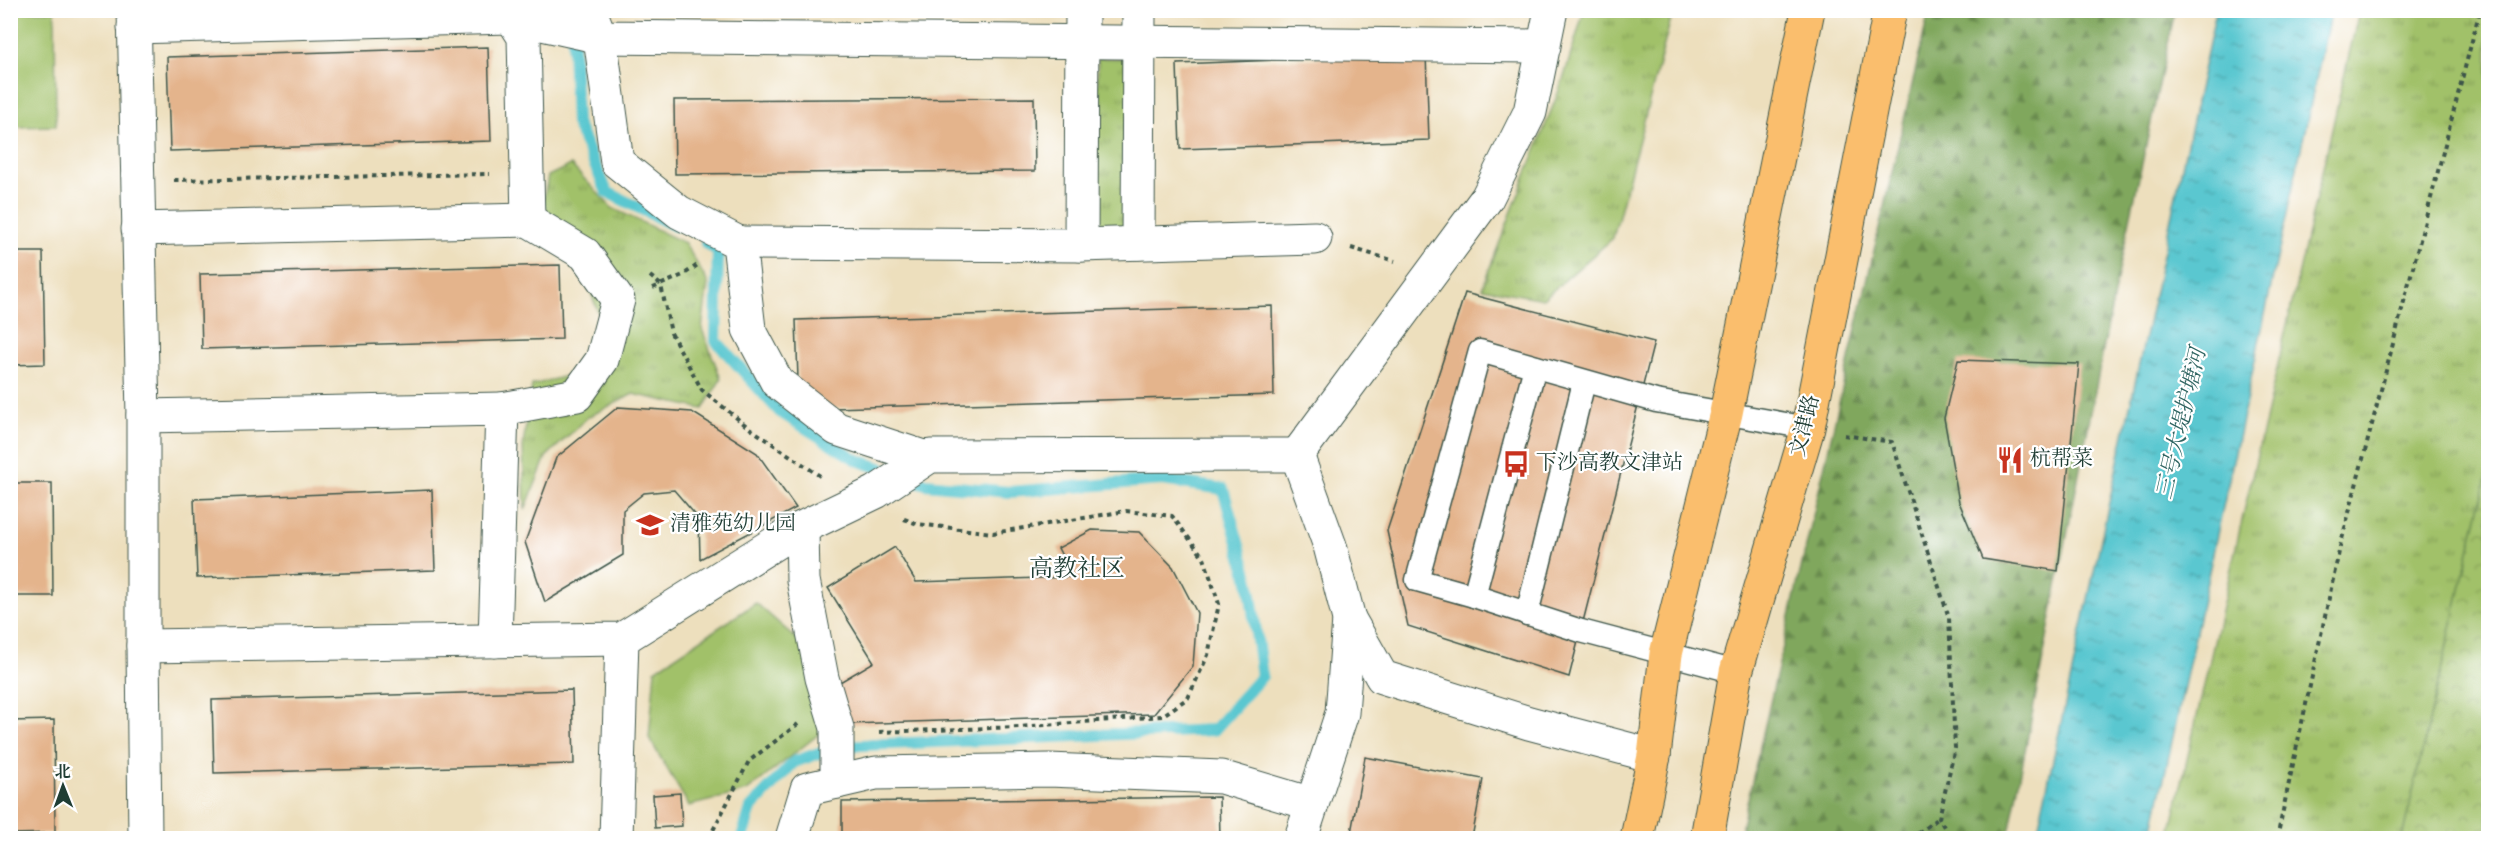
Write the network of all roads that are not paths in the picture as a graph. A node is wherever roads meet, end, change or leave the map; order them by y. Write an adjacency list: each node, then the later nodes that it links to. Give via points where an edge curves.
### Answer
1 (1551, 10): 9 (street)
2 (1808, 10): 19 (main road)
3 (1890, 10): 21 (main road, 文津路)
4 (508, 14): 5 (street); 6 (street, via 546,26); 10 (street, via 524,37)
5 (134, 19): 11 (street)
6 (595, 24): 7 (street); 13 (street, via 617,162 679,212)
7 (1082, 26): 8 (street); 15 (street)
8 (1140, 26): 9 (street); 14 (street)
9 (1544, 46): 22 (street, via 1530,112 1487,198)
10 (528, 220): 11 (street); 18 (street, via 585,254 618,300 602,360 577,395)
11 (138, 229): 20 (street)
12 (1315, 238): 14 (street)
13 (739, 243): 15 (street); 23 (street, via 749,329 777,382 837,429)
14 (1138, 243): 15 (street)
15 (1082, 245)
16 (1535, 367): 17 (lane); 25 (lane); 25 (lane, via 1480,351 1417,580)
17 (1584, 382): 19 (lane); 26 (lane)
18 (502, 409): 20 (street); 29 (street)
19 (1726, 414): 21 (lane); 31 (main road)
20 (143, 416): 30 (street)
21 (1808, 428): 32 (main road, 文津路)
22 (1297, 455): 23 (street); 27 (street, via 1330,546)
23 (926, 458): 24 (street, via 867,496)
24 (802, 528): 28 (street); 34 (street, via 803,580 822,678 837,729)
25 (1474, 596): 26 (lane)
26 (1527, 614): 31 (lane)
27 (1349, 619): 33 (street, via 1382,677 1529,723); 35 (street, via 1342,713)
28 (622, 639): 29 (street); 37 (street)
29 (495, 641): 30 (street)
30 (143, 646): 36 (street)
31 (1666, 654): 32 (lane); 33 (main road)
32 (1736, 672): 41 (main road, 文津路)
33 (1654, 756): 40 (main road)
34 (837, 778): 35 (street, via 876,773 1049,770 1221,777); 38 (street, via 807,789)
35 (1312, 804): 39 (street)
36 (146, 838)
37 (616, 838)
38 (792, 838)
39 (1301, 838)
40 (1637, 838)
41 (1707, 838)

